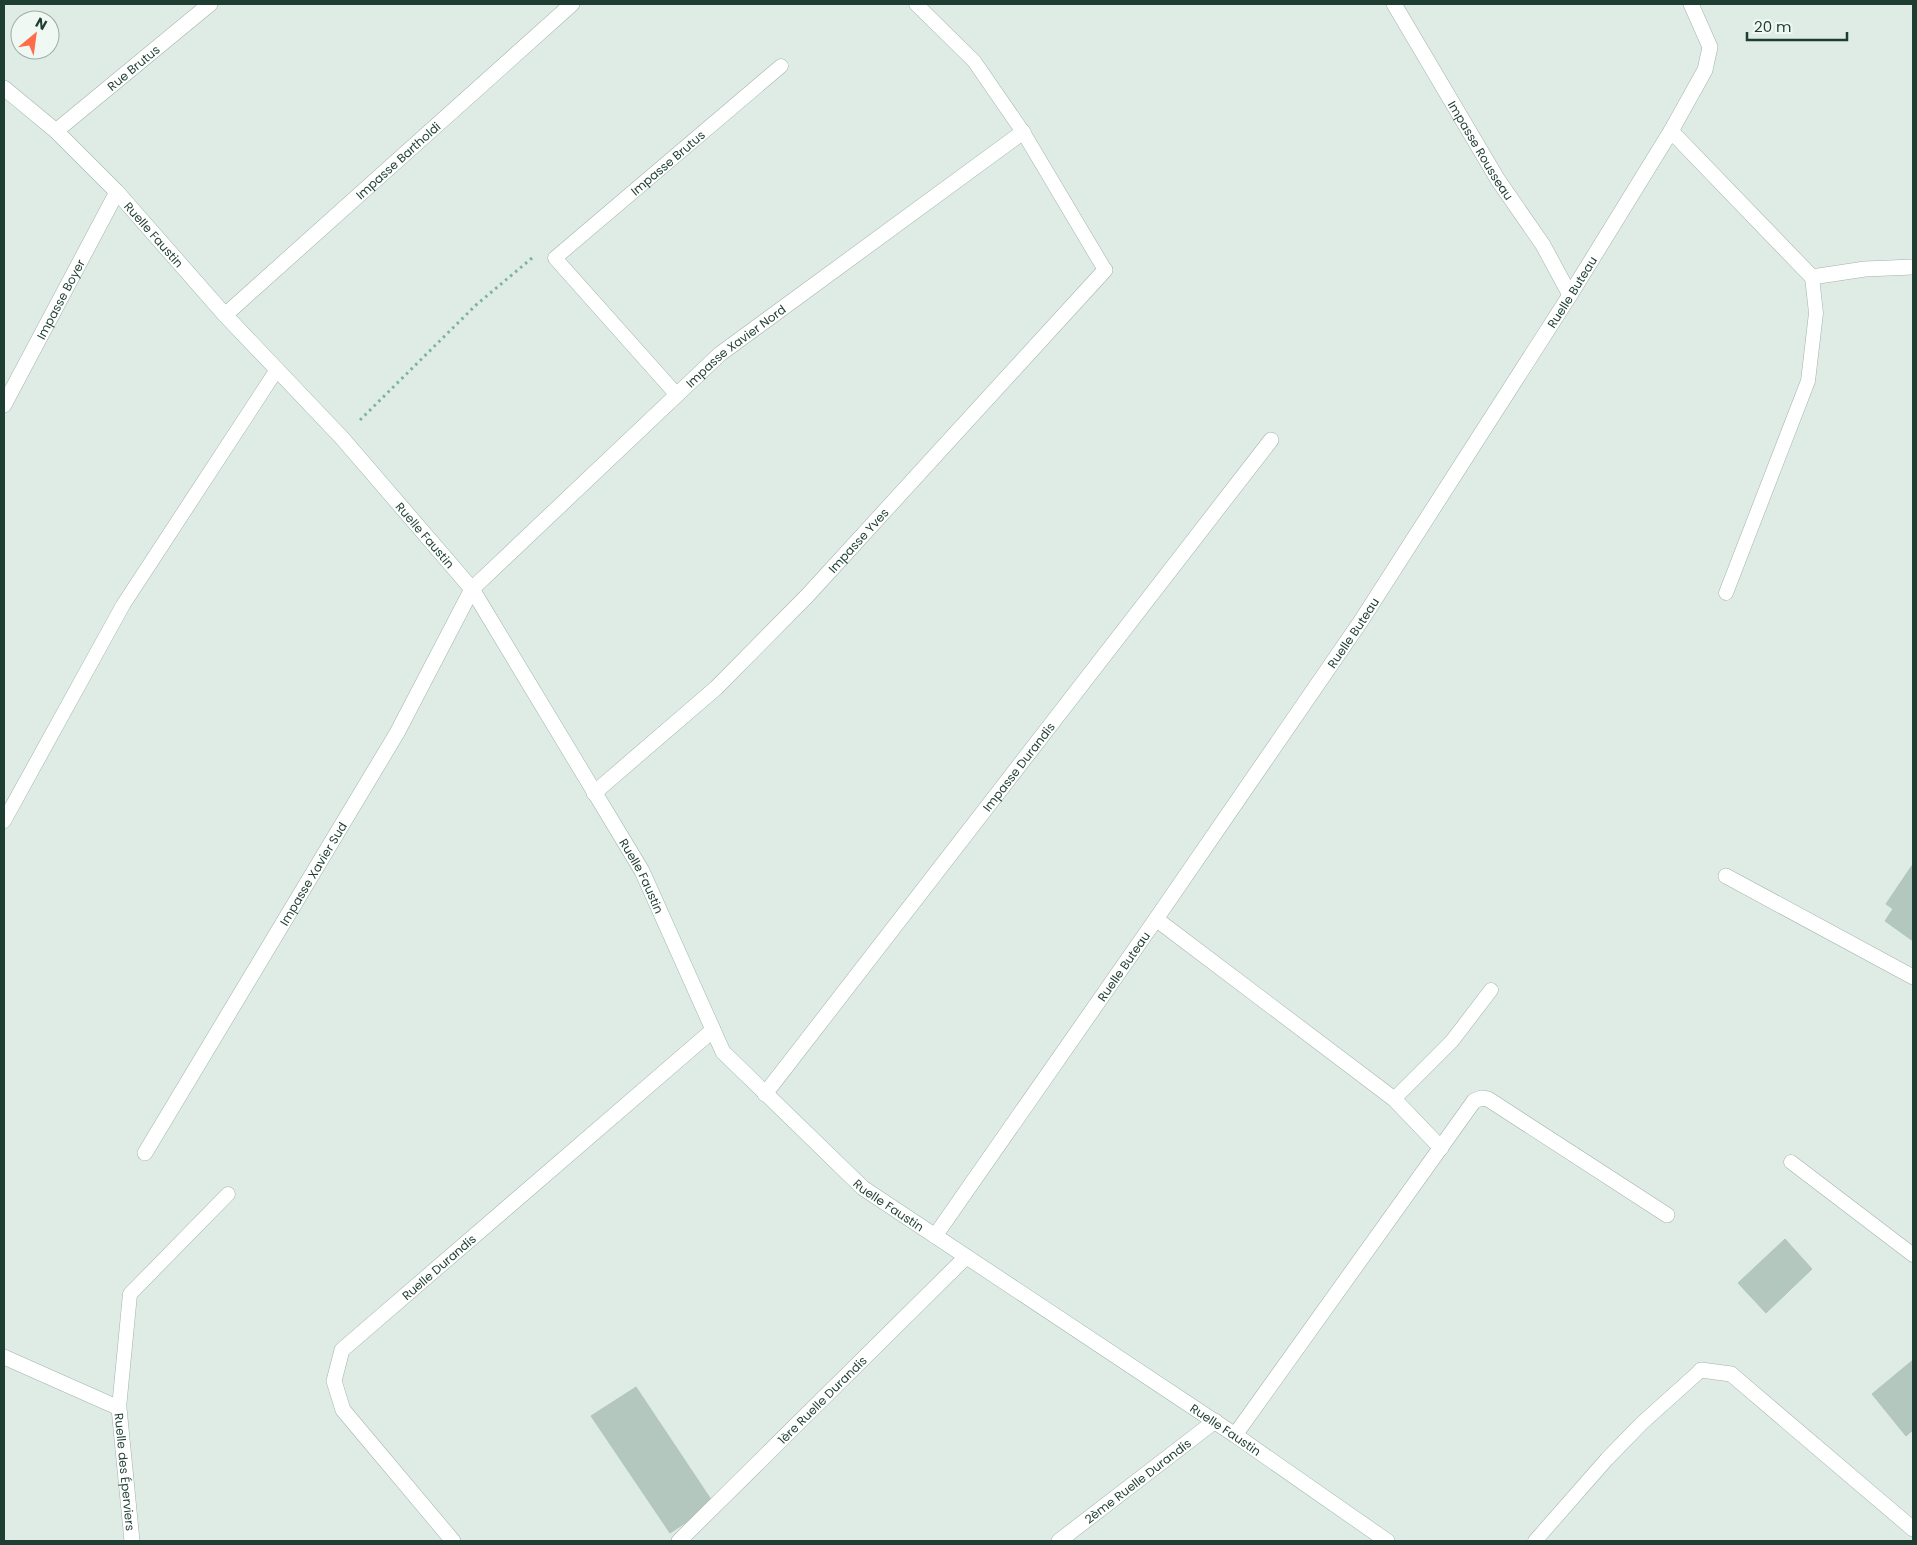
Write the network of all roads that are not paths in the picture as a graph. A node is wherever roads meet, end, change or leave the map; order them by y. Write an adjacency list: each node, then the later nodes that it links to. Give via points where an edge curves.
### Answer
1 (210, 4): 8 (street, Rue Brutus)
2 (572, 4): 16 (street, Impasse Bartholdi)
3 (916, 4): 10 (lane, via 974,61)
4 (1394, 4): 15 (street, Impasse Rousseau, via 1498,180 1543,245)
5 (1692, 4): 9 (street, Ruelle Buteau, via 1710,48 1705,70)
6 (782, 66): 18 (lane, Impasse Brutus, via 555,258)
7 (4, 88): 8 (street, Ruelle Faustin)
8 (56, 131): 11 (street, Ruelle Faustin)
9 (1671, 131): 14 (street); 15 (street, Ruelle Buteau)
10 (1023, 132): 13 (lane); 18 (street, Impasse Xavier Nord, via 720,354)
11 (117, 192): 16 (street, Ruelle Faustin); 19 (street, Impasse Boyer)
12 (1913, 267): 14 (street, via 1865,269)
13 (1105, 270): 23 (street, Impasse Yves, via 807,596 716,688)
14 (1812, 277): 22 (lane, via 1816,312 1808,381)
15 (1570, 295): 26 (street, Ruelle Buteau, via 1361,622)
16 (225, 315): 17 (street, Ruelle Faustin)
17 (276, 371): 21 (street, Ruelle Faustin, via 342,438); 24 (lane, via 124,605)
18 (677, 395): 21 (street, Impasse Xavier Nord)
19 (4, 405)
20 (1271, 440): 30 (street, Impasse Durandis)
21 (472, 589): 23 (street, Ruelle Faustin); 33 (street, Impasse Xavier Sud, via 397,733)
22 (1726, 593)
23 (594, 792): 29 (street, Ruelle Faustin, via 642,871)
24 (4, 821)
25 (1726, 876): 27 (street)
26 (1156, 919): 31 (street); 37 (street, Ruelle Buteau)
27 (1913, 977)
28 (1491, 990): 31 (lane, via 1452,1041)
29 (713, 1030): 30 (street, Ruelle Faustin, via 723,1052); 47 (street, Ruelle Durandis, via 342,1350 334,1381 343,1410)
30 (765, 1094): 37 (street, Ruelle Faustin, via 863,1188)
31 (1394, 1099): 32 (street)
32 (1441, 1148): 36 (street, via 1474,1101 1488,1099); 44 (street)
33 (145, 1153)
34 (1791, 1162): 38 (lane)
35 (228, 1194): 42 (lane, via 130,1294)
36 (1667, 1215)
37 (935, 1236): 39 (street, Ruelle Faustin)
38 (1913, 1255)
39 (966, 1258): 43 (street, Ruelle Faustin); 48 (street, 1ère Ruelle Durandis)
40 (4, 1357): 42 (street, Ruelle des Éperviers)
41 (1701, 1370): 45 (street, via 1731,1374); 51 (lane, via 1607,1459)
42 (119, 1408): 46 (street, Ruelle des Éperviers)
43 (1215, 1422): 44 (street, Ruelle Faustin); 49 (street, 2ème Ruelle Durandis)
44 (1236, 1435): 50 (street, Ruelle Faustin)
45 (1913, 1529)
46 (132, 1541)
47 (452, 1541)
48 (678, 1541)
49 (1059, 1541)
50 (1387, 1541)
51 (1535, 1541)

